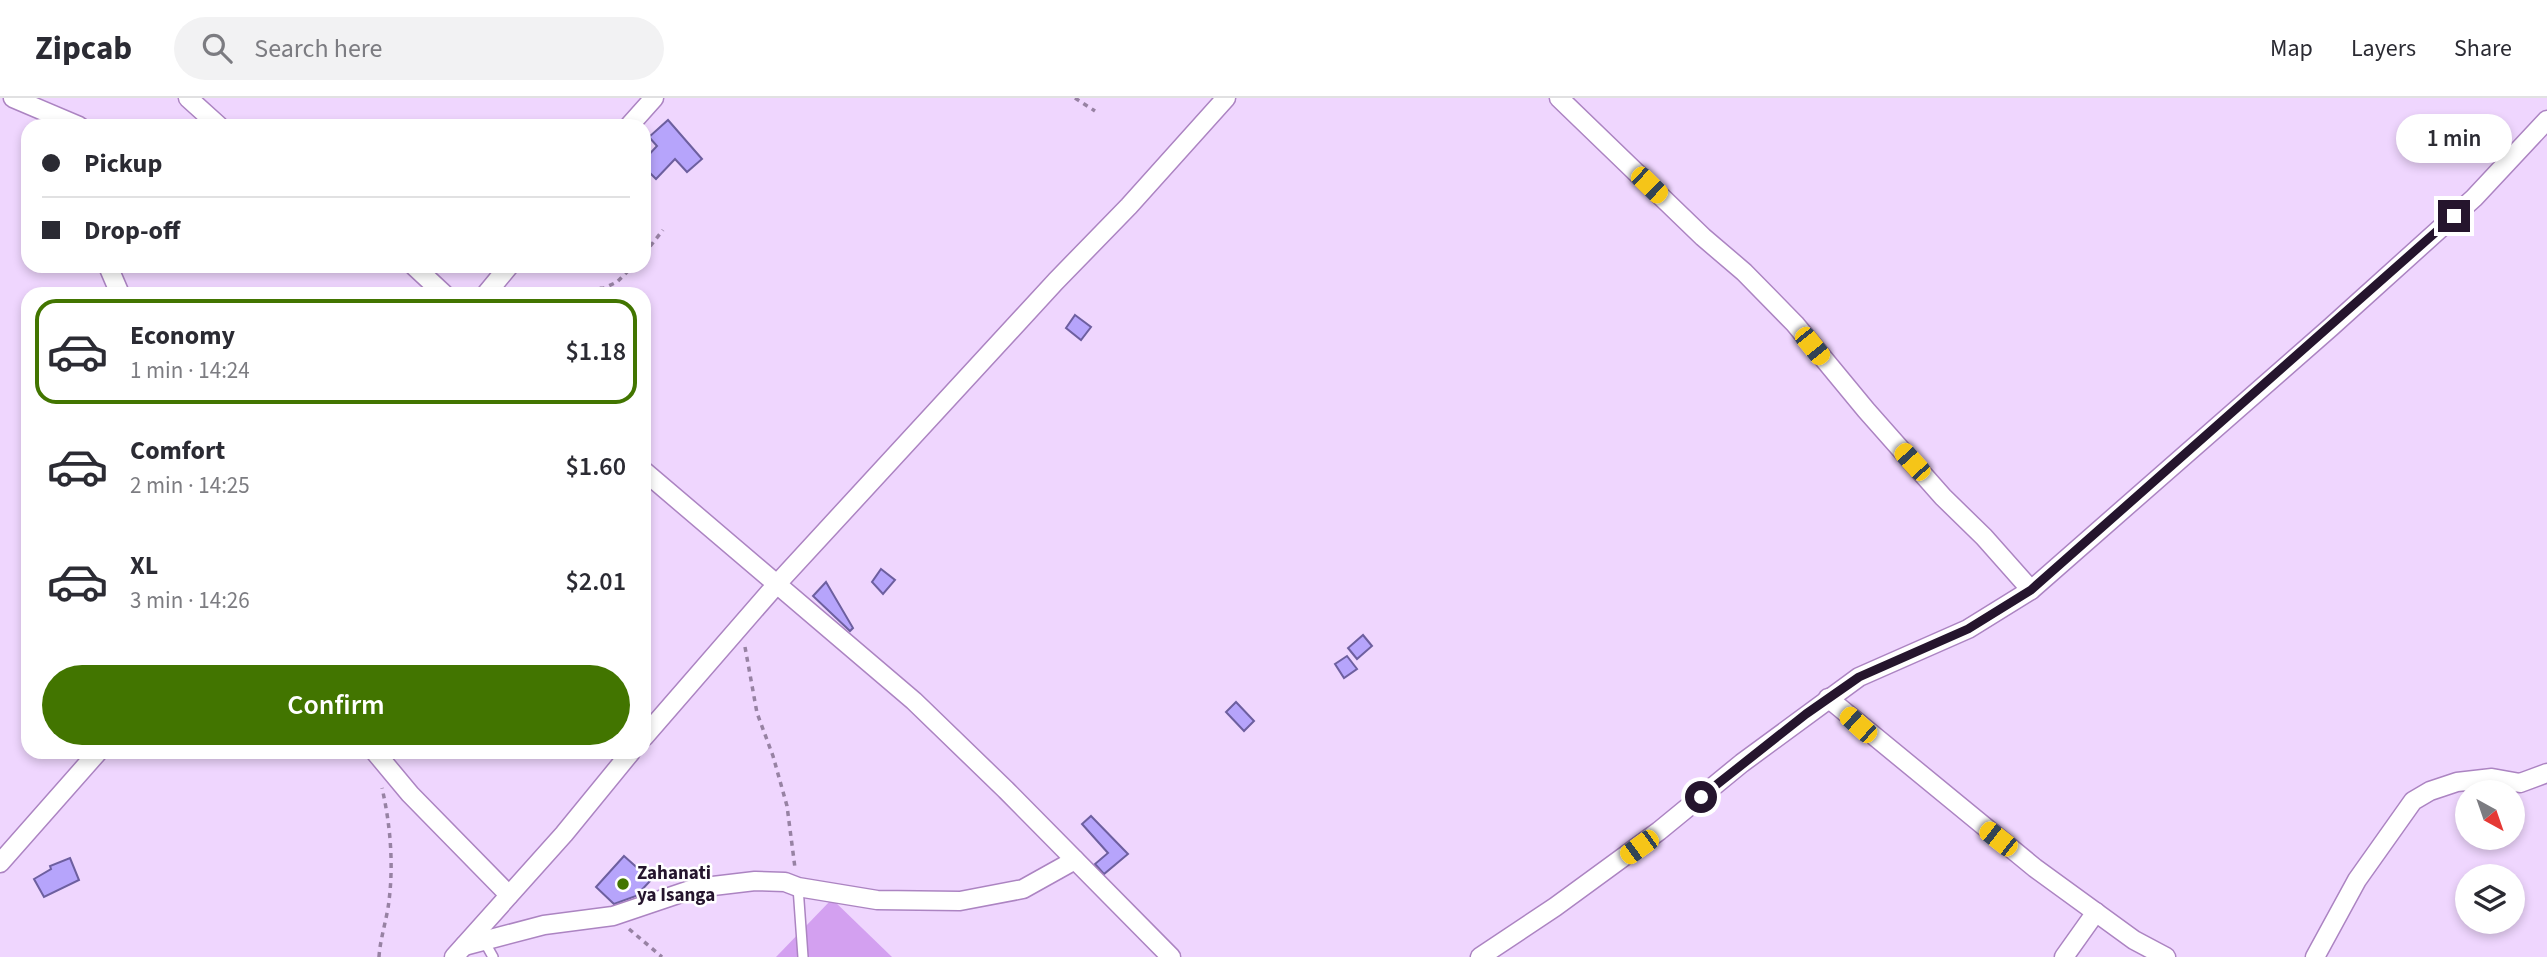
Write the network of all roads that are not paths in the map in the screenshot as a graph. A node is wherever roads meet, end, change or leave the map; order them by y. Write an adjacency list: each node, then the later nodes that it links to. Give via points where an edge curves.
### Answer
1 (12, 98): 6 (street); 7 (street)
2 (188, 98): 8 (street)
3 (654, 98): 9 (street)
4 (1226, 98): 16 (street)
5 (1559, 98): 17 (street, via 1795,324 1900,449)
6 (0, 107)
7 (62, 119)
8 (211, 119)
9 (635, 119)
10 (2547, 120): 17 (street, via 2474,198)
11 (422, 273): 13 (street)
12 (503, 273): 14 (street)
13 (436, 287)
14 (492, 287)
15 (651, 477): 16 (street)
16 (776, 585): 19 (street); 24 (street, via 914,701)
17 (2031, 590): 18 (street, via 1968,629 1859,677)
18 (1828, 698): 28 (street, via 1980,825); 34 (street, via 1649,839)
19 (651, 729)
20 (91, 759): 25 (street)
21 (381, 759): 27 (street)
22 (625, 759): 27 (street)
23 (2547, 773): 37 (street, via 2520,783 2492,778 2456,782 2413,801 2357,880)
24 (1075, 860): 26 (street, via 1023,889 960,901 877,901); 33 (street)
25 (0, 863)
26 (798, 887): 29 (street, via 755,881 696,888 610,917 544,925); 32 (lane)
27 (509, 895): 30 (street)
28 (2096, 912): 35 (street); 36 (street)
29 (484, 941): 30 (street); 31 (lane)
30 (459, 951)
31 (493, 957)
32 (803, 957)
33 (1171, 957)
34 (1480, 957)
35 (2064, 957)
36 (2166, 957)
37 (2315, 957)

